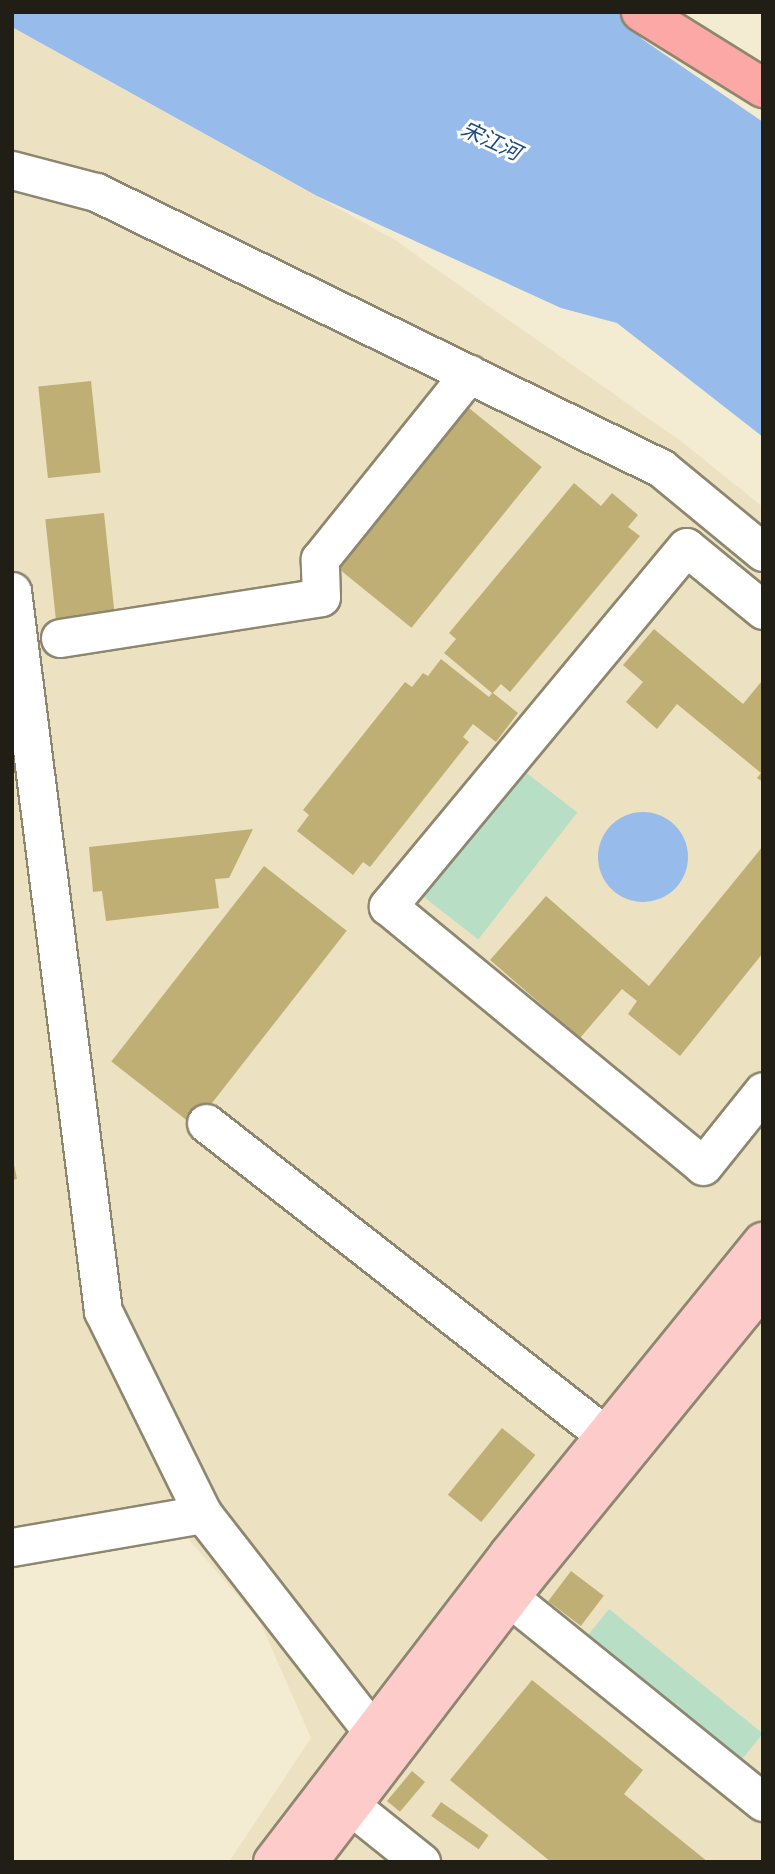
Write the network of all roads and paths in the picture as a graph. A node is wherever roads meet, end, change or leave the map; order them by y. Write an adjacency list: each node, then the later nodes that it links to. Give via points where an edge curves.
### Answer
1 (641, 12): 2 (highway)
2 (763, 88)
3 (12, 170): 4 (street, via 96,192)
4 (469, 374): 5 (street, via 662,468); 8 (street, via 320,559 321,597)
5 (763, 552)
6 (12, 591): 14 (street, via 103,1311)
7 (763, 610): 9 (street, via 686,547 388,906 703,1166)
8 (60, 638)
9 (763, 1091)
10 (206, 1124): 13 (street)
11 (763, 1242): 13 (main road)
12 (763, 1286): 16 (main road)
13 (605, 1436): 17 (main road)
14 (203, 1514): 15 (street); 17 (street)
15 (12, 1547)
16 (510, 1598): 18 (street); 19 (main road)
17 (373, 1732): 20 (main road)
18 (763, 1802)
19 (351, 1806): 21 (main road); 22 (street)
20 (273, 1862)
21 (308, 1862)
22 (421, 1862)

